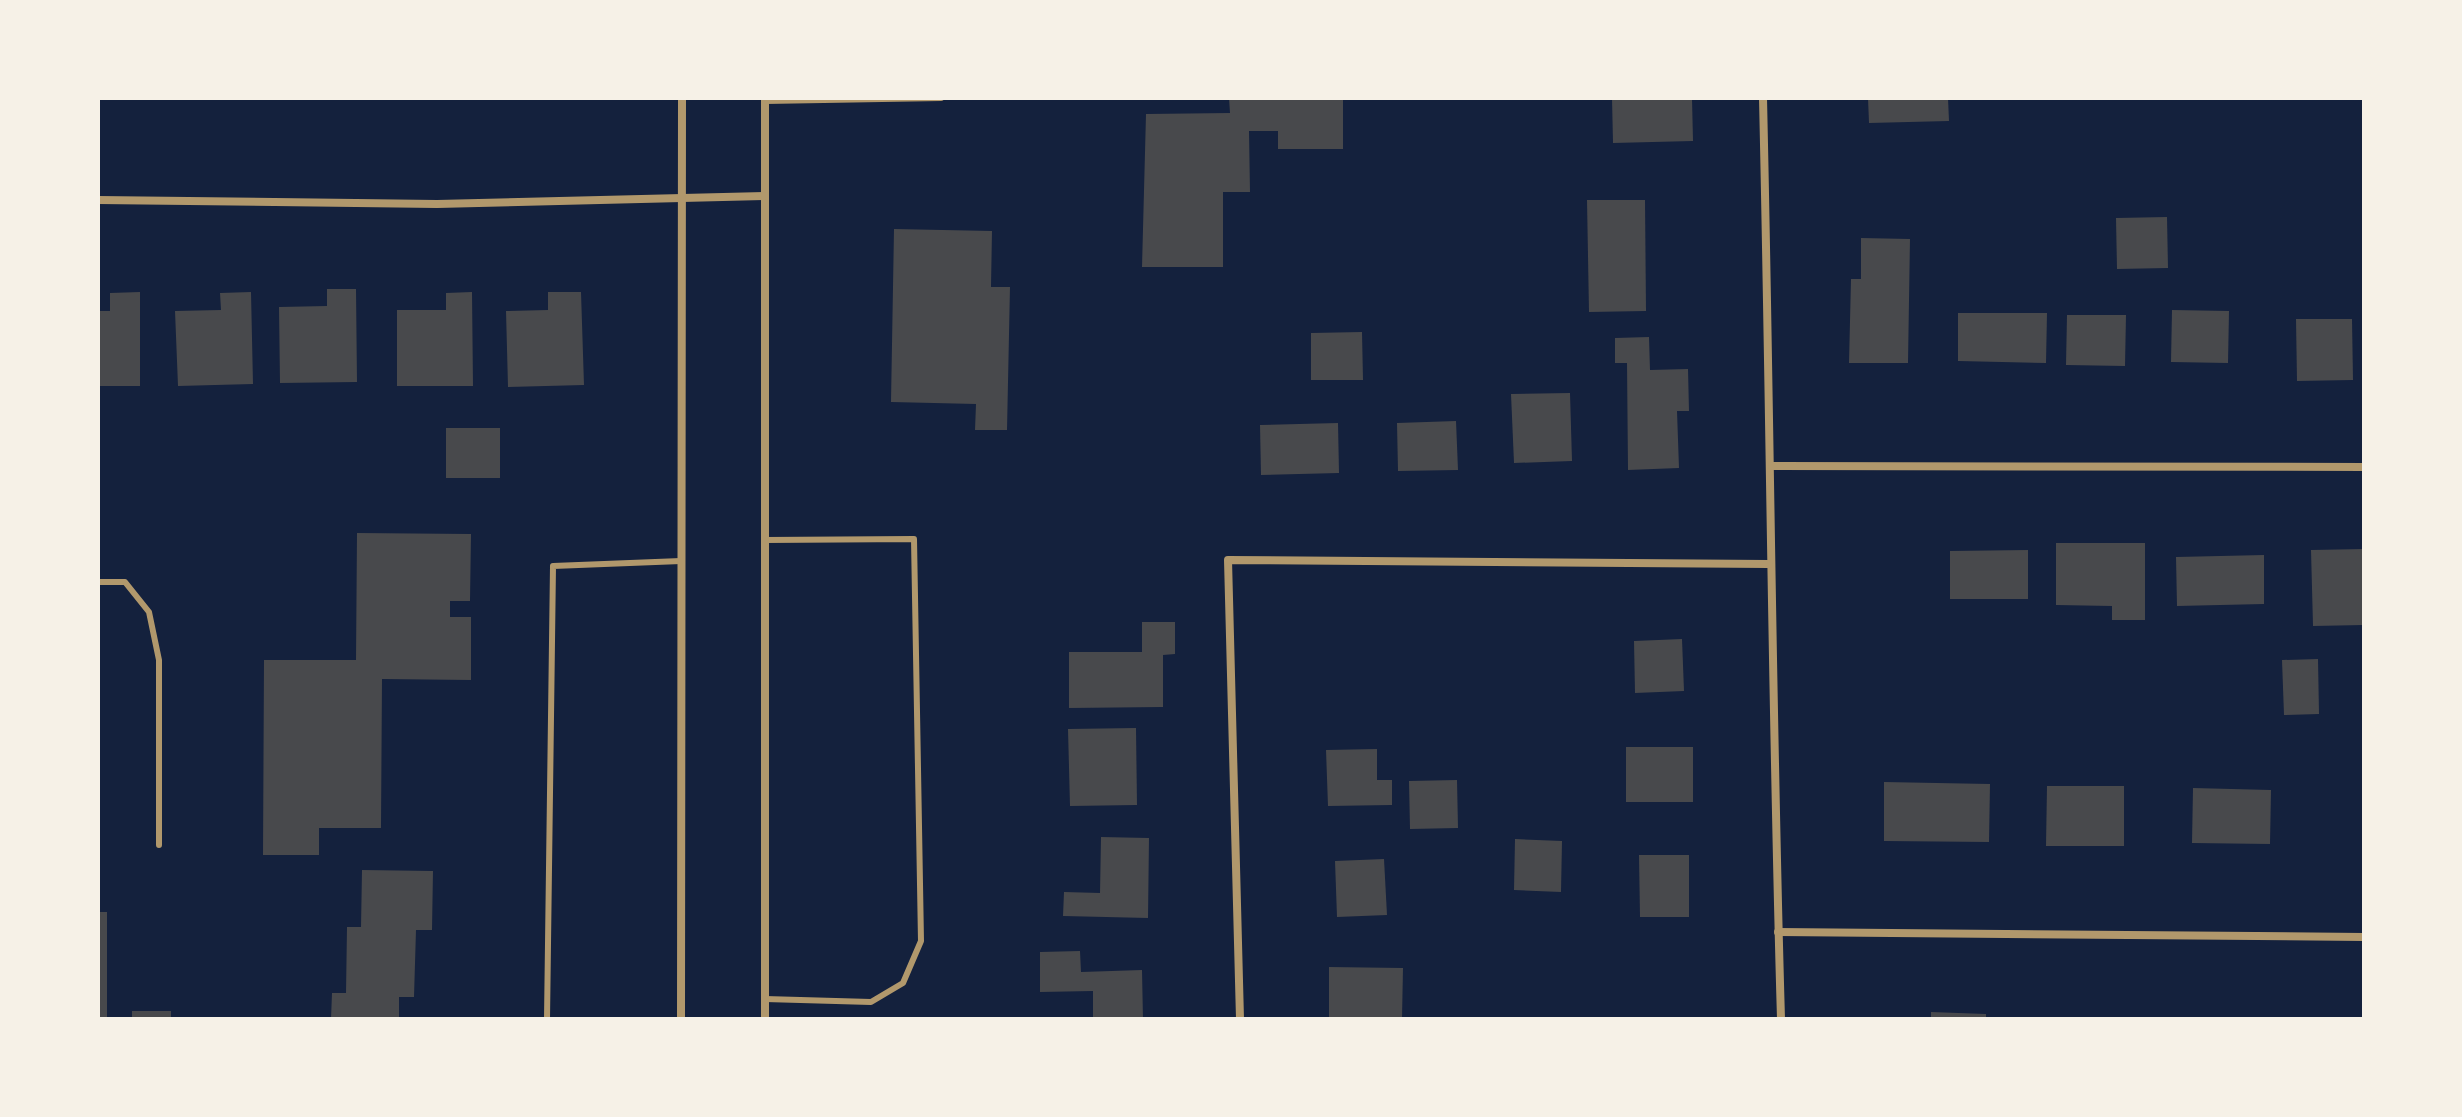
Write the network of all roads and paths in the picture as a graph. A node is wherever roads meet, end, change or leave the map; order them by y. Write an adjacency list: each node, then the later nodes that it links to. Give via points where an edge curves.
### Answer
1 (682, 98): 7 (street)
2 (913, 98): 3 (lane); 5 (lane)
3 (941, 98)
4 (1763, 98): 9 (street)
5 (765, 99): 6 (street)
6 (765, 196): 7 (street); 11 (street)
7 (681, 199): 8 (street, via 437,204); 12 (street)
8 (98, 200)
9 (1772, 466): 10 (street); 13 (street)
10 (2364, 467)
11 (765, 540): 18 (street); 18 (lane, via 914,539 921,941 903,983 871,1002)
12 (681, 561): 19 (lane, via 553,566); 20 (street)
13 (1769, 564): 16 (street); 22 (street, via 1228,560)
14 (98, 582): 15 (lane, via 125,582 149,612 159,660)
15 (159, 845)
16 (1778, 932): 17 (street); 23 (street)
17 (2364, 937)
18 (765, 999): 21 (street)
19 (547, 1019)
20 (681, 1019)
21 (765, 1019)
22 (1240, 1019)
23 (1781, 1019)

